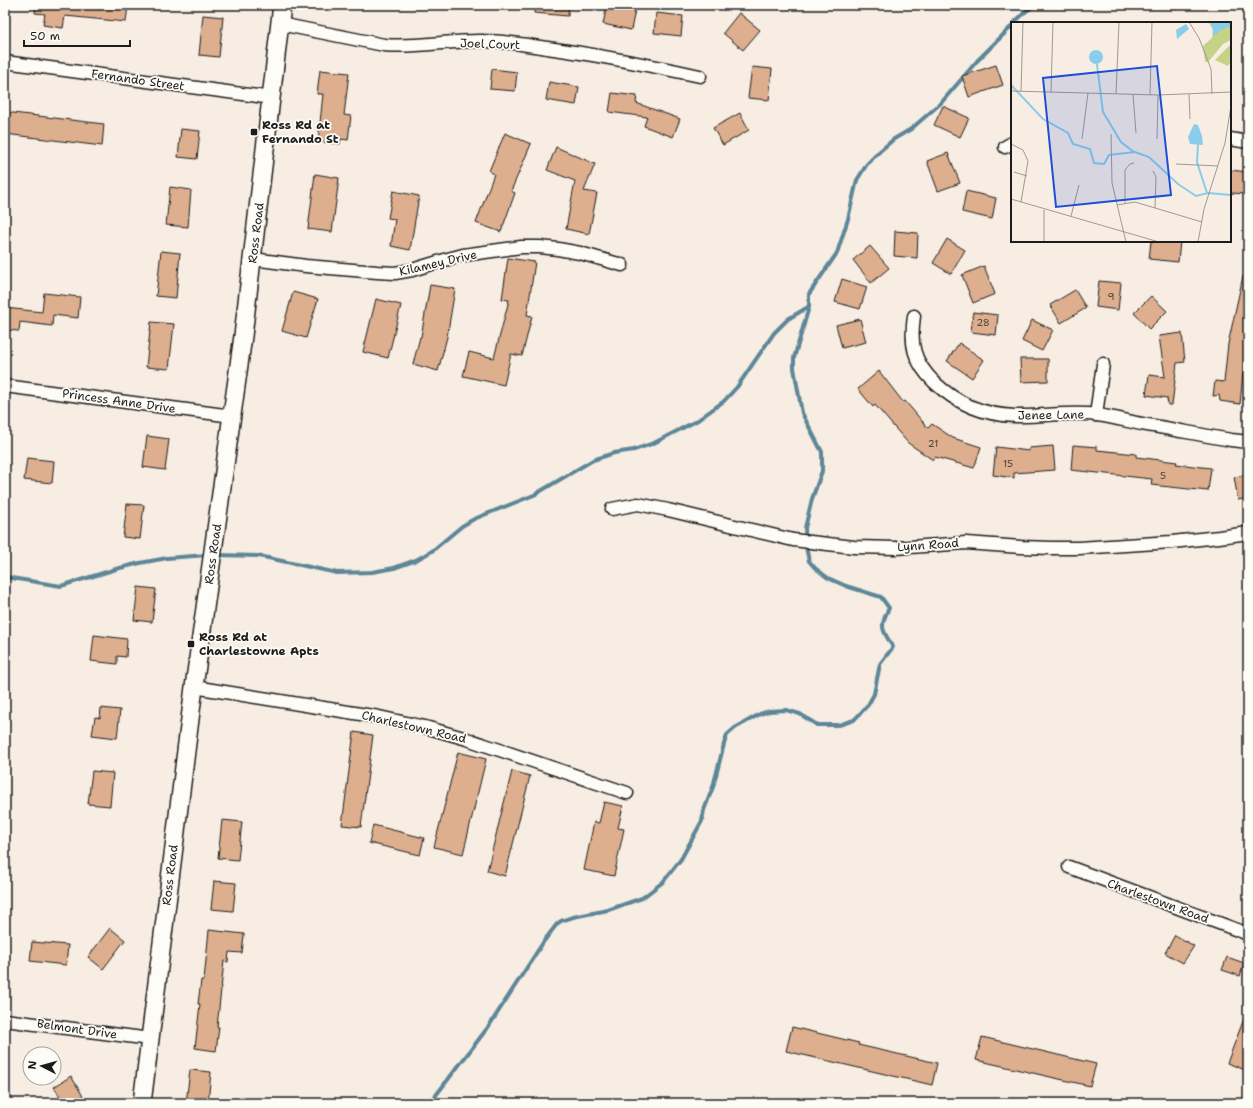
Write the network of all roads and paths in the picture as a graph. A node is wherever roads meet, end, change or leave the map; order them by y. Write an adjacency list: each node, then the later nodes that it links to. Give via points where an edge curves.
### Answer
1 (282, 5): 2 (street, Ross Road)
2 (280, 24): 4 (street, Joel Court, via 384,45 507,42 594,54); 5 (street, Ross Road)
3 (5, 62): 5 (street, Fernando Street)
4 (700, 76)
5 (272, 98): 8 (street, Ross Road)
6 (1231, 140): 7 (street)
7 (1248, 142)
8 (253, 259): 9 (street, Kilamey Drive, via 395,273 463,255 540,247 580,253); 14 (street, Ross Road)
9 (622, 265)
10 (914, 316): 13 (street, Jenee Lane, via 913,347 918,362 938,386 958,401 986,412 1015,416 1067,413)
11 (1103, 364): 13 (street)
12 (5, 386): 14 (street, Princess Anne Drive)
13 (1096, 415): 15 (street, Jenee Lane)
14 (232, 416): 18 (street, Ross Road)
15 (1248, 442)
16 (612, 509): 17 (street, Lynn Road, via 638,504 793,540 854,547 896,548 966,543 1079,548 1172,542)
17 (1248, 533)
18 (194, 686): 19 (street, Charlestown Road, via 425,727); 23 (street, Ross Road)
19 (627, 793)
20 (1069, 868): 21 (street, Charlestown Road)
21 (1248, 934)
22 (5, 1020): 23 (street, Belmont Drive)
23 (150, 1039): 24 (street, Ross Road)
24 (142, 1103)

